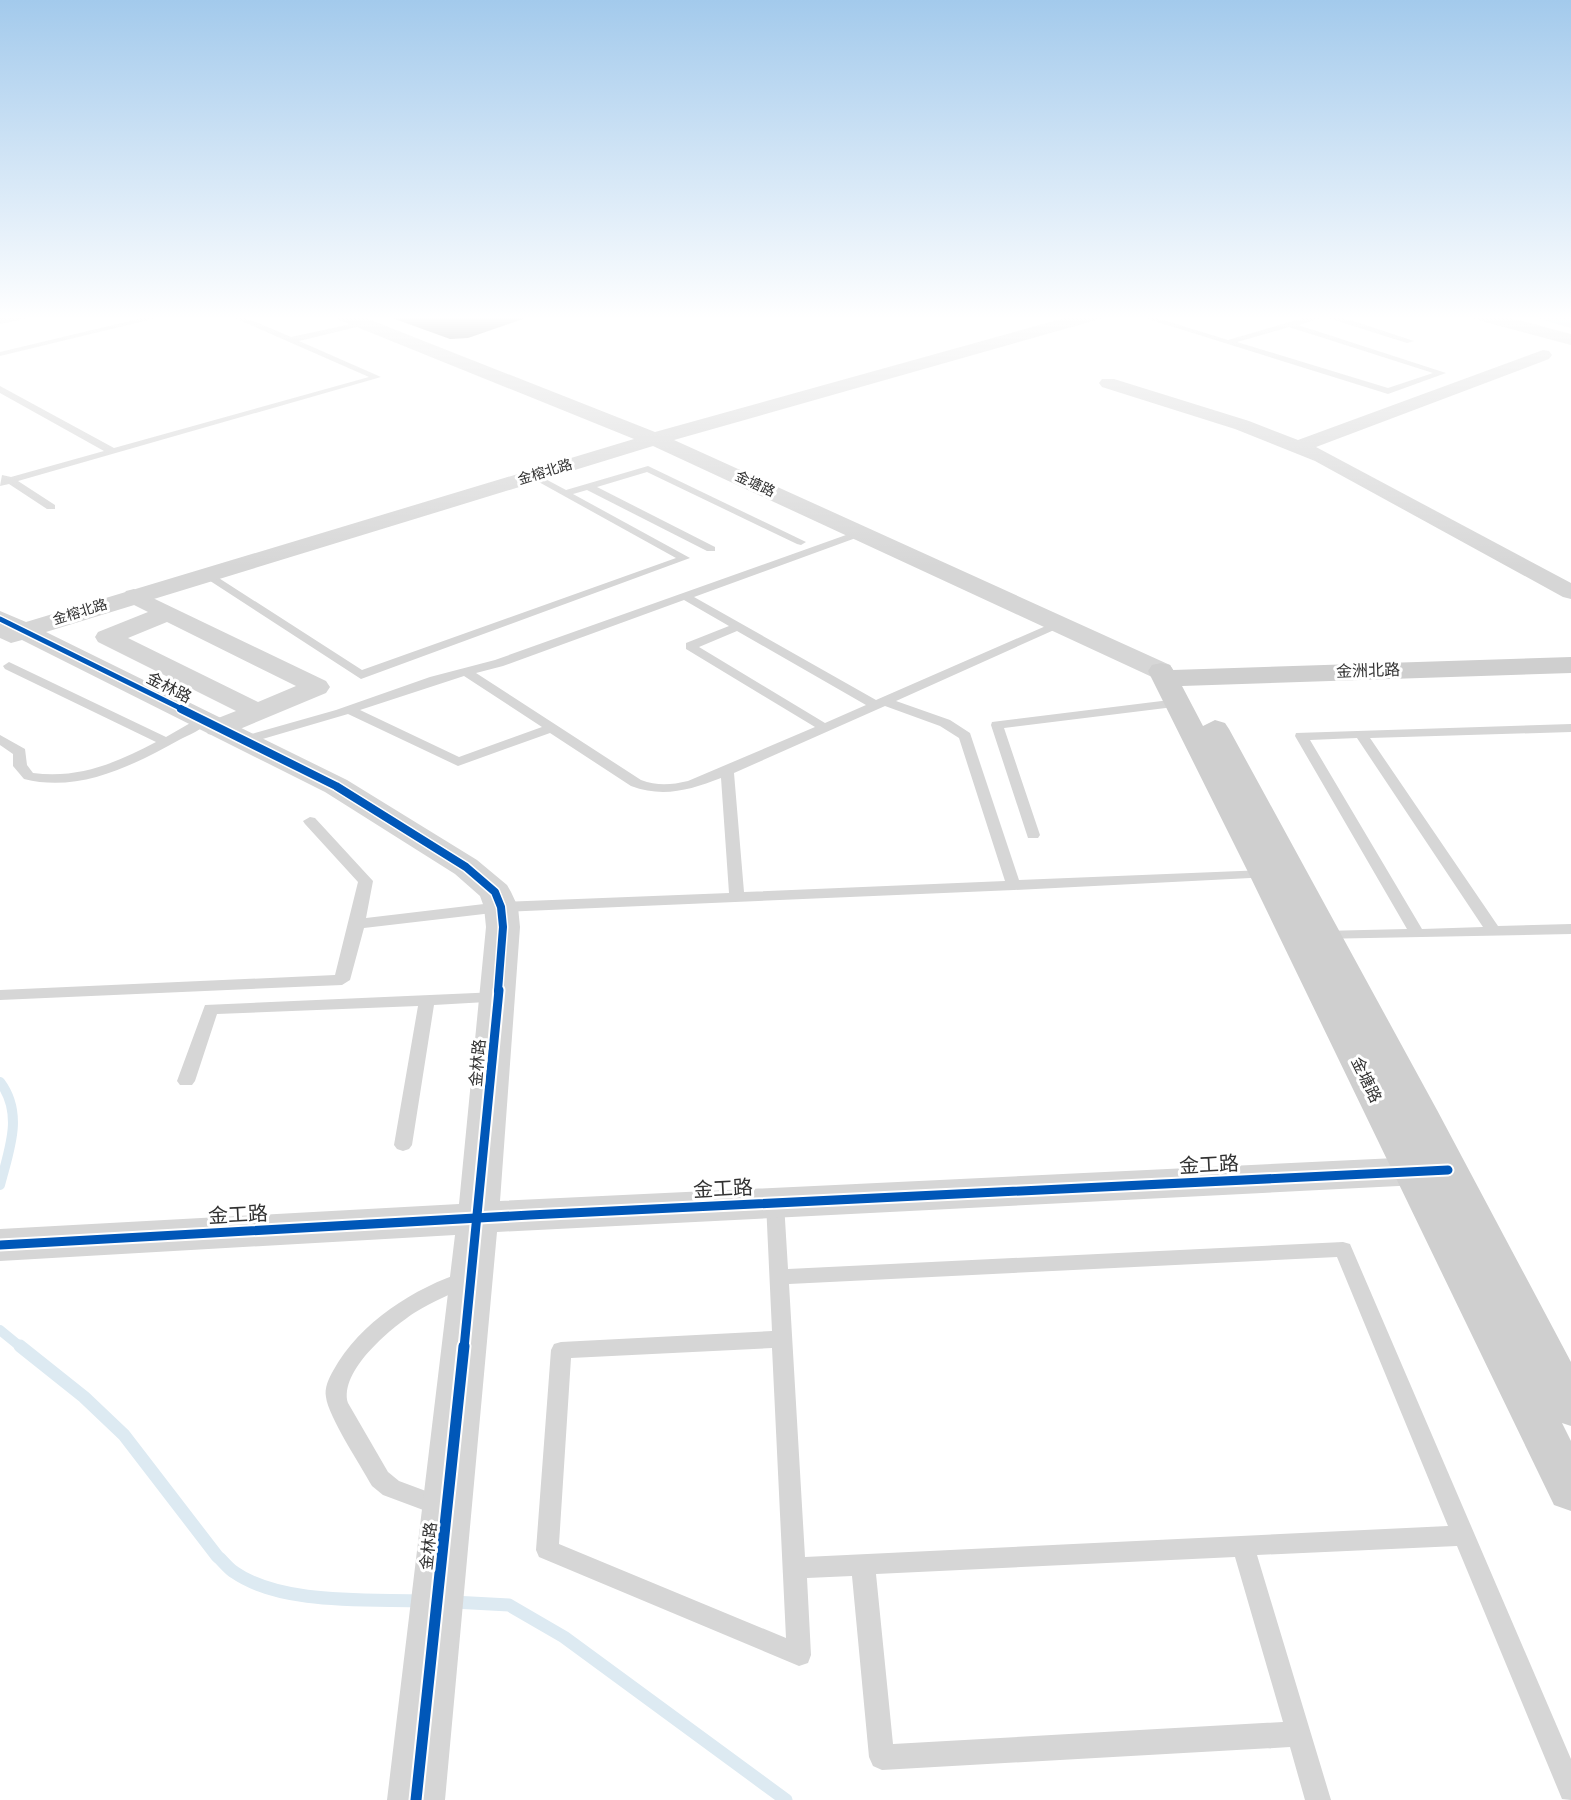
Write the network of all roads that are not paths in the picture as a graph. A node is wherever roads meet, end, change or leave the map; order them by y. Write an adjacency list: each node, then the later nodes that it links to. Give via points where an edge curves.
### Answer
1 (18, 399): 9 (lane)
2 (299, 399): 9 (lane)
3 (554, 399): 7 (street, 金塘路)
4 (796, 399): 7 (street, 金榕北路)
5 (1158, 399): 8 (street)
6 (1426, 399): 8 (street)
7 (654, 439): 11 (street, 金榕北路); 17 (street, 金塘路)
8 (1299, 447): 21 (street, via 1343,466)
9 (112, 452): 12 (lane)
10 (0, 474): 12 (lane)
11 (533, 476): 15 (lane); 20 (street, 金榕北路)
12 (11, 480): 13 (lane); 16 (lane)
13 (0, 483)
14 (588, 486): 15 (lane); 18 (lane, via 652,470); 19 (lane)
15 (565, 493): 20 (lane, via 685,558 361,675)
16 (51, 507)
17 (860, 533): 23 (lane); 25 (street, 金塘路)
18 (801, 542)
19 (711, 549)
20 (207, 575): 22 (street, 金榕北路)
21 (1571, 592)
22 (134, 596): 24 (street); 27 (street, 金榕北路)
23 (684, 596): 26 (lane); 30 (lane)
24 (168, 613): 35 (street, via 107,637); 35 (street, via 317,687)
25 (1059, 624): 32 (street, 金塘路); 33 (lane)
26 (738, 627): 33 (lane); 37 (lane, via 690,646)
27 (8, 630): 35 (street, 金林路)
28 (1571, 665): 32 (main road, 金洲北路)
29 (9, 666): 41 (lane)
30 (466, 672): 34 (lane); 36 (lane)
31 (1571, 675): 32 (main road, 金洲北路)
32 (1173, 684): 44 (lane, via 997,725); 45 (main road, 金塘路); 53 (main road, 金塘路)
33 (880, 703): 37 (lane); 46 (lane, via 945,723 965,736)
34 (349, 710): 35 (lane); 36 (lane, via 458,762)
35 (231, 725): 41 (lane); 48 (street, 金林路, via 466,867 495,892)
36 (551, 728): 42 (lane, via 645,788 673,790)
37 (825, 728): 42 (lane)
38 (1571, 728): 39 (lane)
39 (1361, 734): 51 (lane); 52 (lane, via 1300,736)
40 (0, 739): 41 (lane, via 20,752 24,772 49,779 80,777 110,768)
41 (166, 742)
42 (727, 771): 47 (lane)
43 (310, 821): 49 (lane, via 366,881)
44 (1033, 835)
45 (1265, 874): 46 (lane); 53 (main road, 金塘路)
46 (1014, 886): 47 (lane)
47 (736, 898): 48 (lane)
48 (501, 908): 49 (lane); 55 (street, 金林路)
49 (357, 924): 54 (lane, via 342,980)
50 (1571, 929): 51 (lane)
51 (1493, 931): 52 (lane)
52 (1418, 933): 53 (lane)
53 (1310, 936): 59 (main road, 金塘路)
54 (0, 995)
55 (498, 997): 56 (lane); 61 (street, 金林路)
56 (427, 1000): 57 (lane, via 211,1009); 58 (lane)
57 (186, 1081)
58 (403, 1145)
59 (1430, 1171): 60 (street, 金工路); 66 (main road, 金塘路); 67 (main road, 金塘路)
60 (775, 1203): 61 (street, 金工路); 64 (lane)
61 (477, 1218): 62 (street, 金工路); 63 (street, 金林路)
62 (11, 1244)
63 (471, 1277): 68 (street, 金林路); 68 (lane, via 420,1300 386,1324 346,1367 335,1393 380,1479)
64 (778, 1277): 65 (lane); 69 (lane, via 1343,1249)
65 (782, 1339): 72 (lane); 72 (lane, via 561,1350 547,1550 799,1655)
66 (1571, 1407)
67 (1571, 1490)
68 (446, 1513): 75 (street, 金林路)
69 (1464, 1535): 70 (lane); 74 (lane)
70 (1243, 1546): 71 (lane); 73 (lane)
71 (863, 1565): 72 (lane); 73 (lane, via 882,1757)
72 (794, 1568)
73 (1298, 1734): 76 (lane)
74 (1571, 1790)
75 (416, 1800)
76 (1318, 1800)

